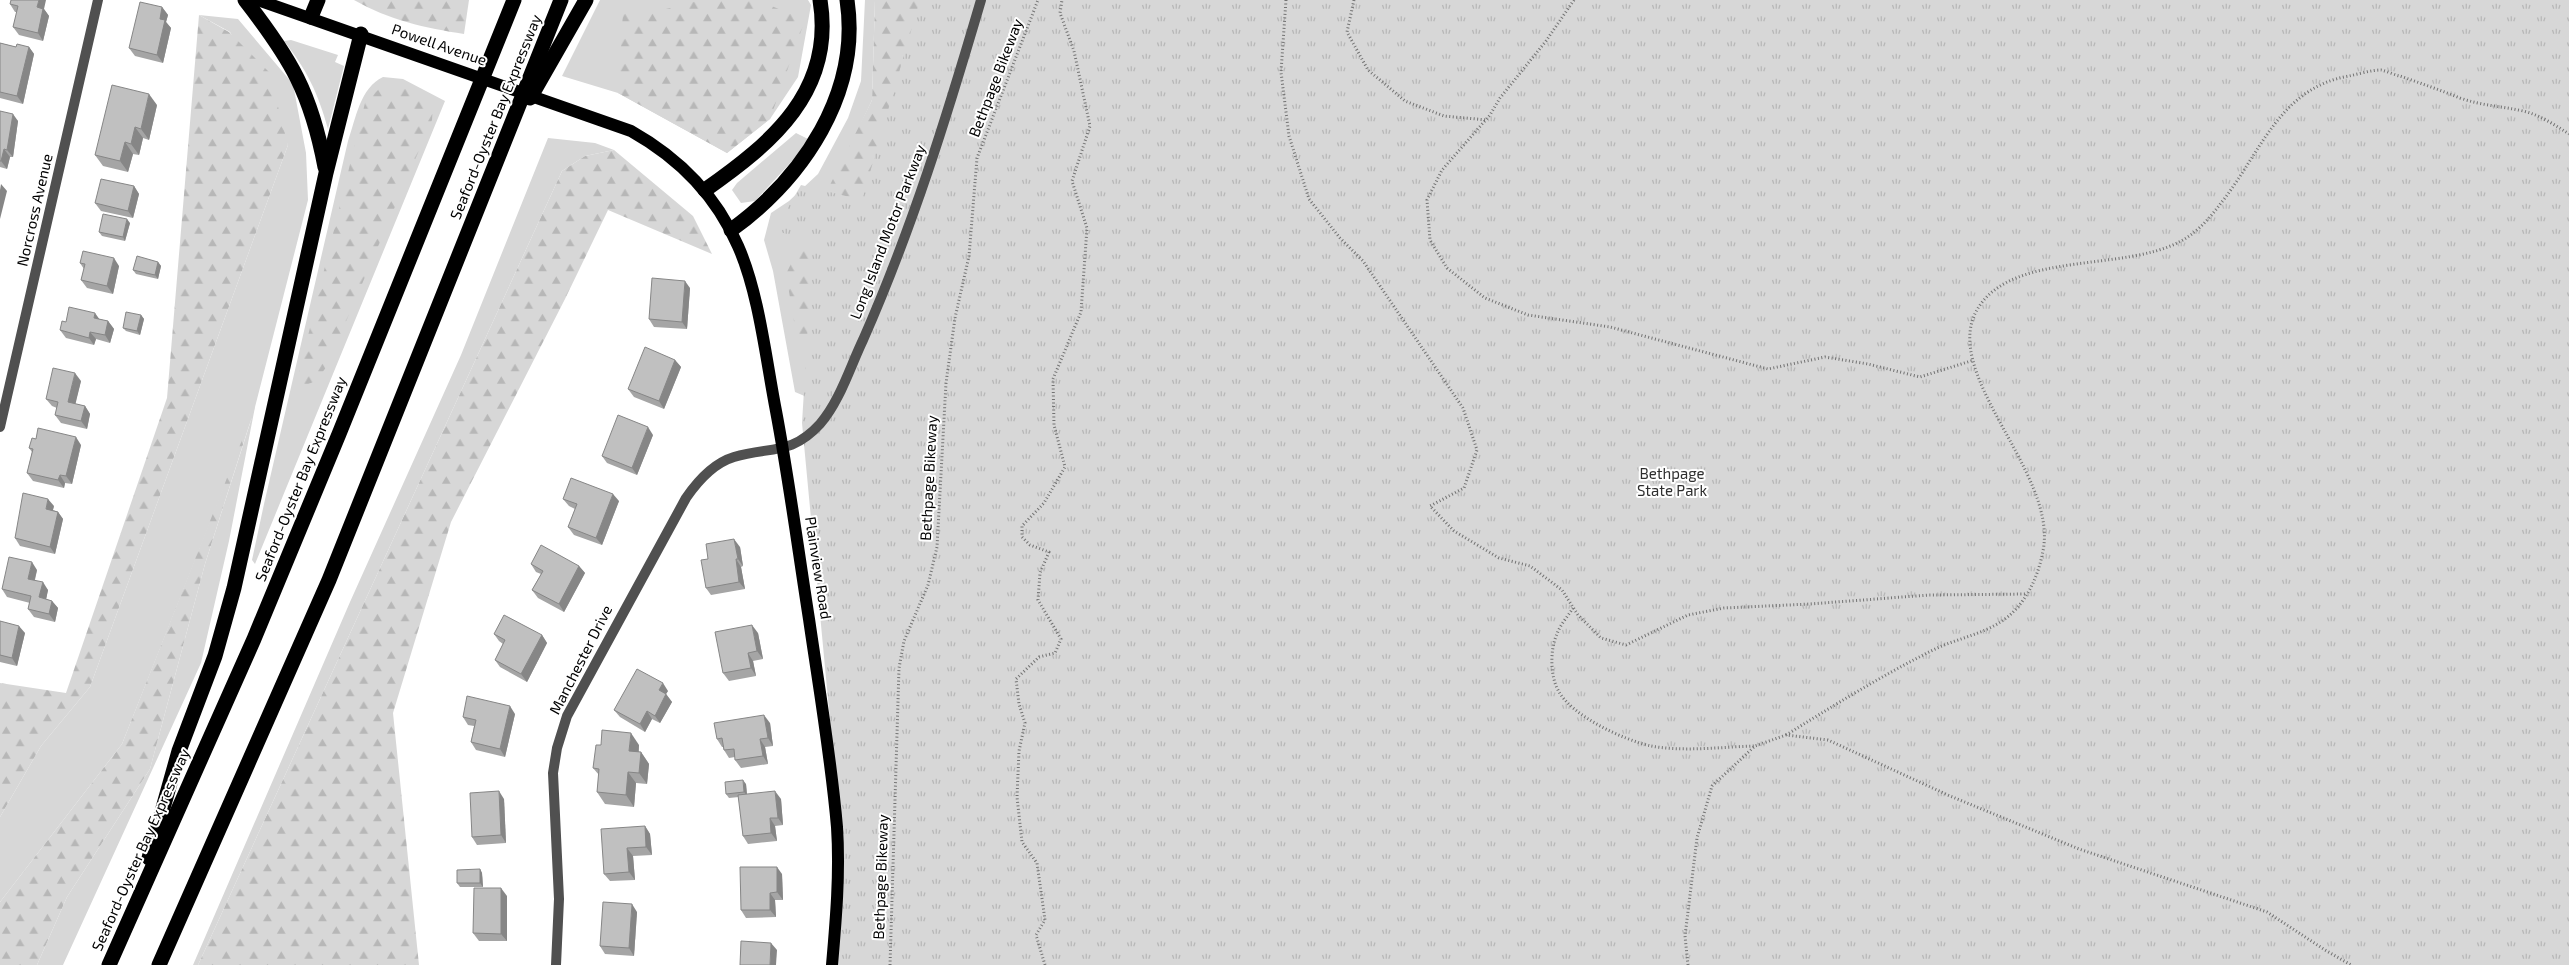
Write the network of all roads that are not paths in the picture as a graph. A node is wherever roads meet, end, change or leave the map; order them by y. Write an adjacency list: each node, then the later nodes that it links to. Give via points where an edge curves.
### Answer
1 (98, 0): 17 (street, Norcross Avenue)
2 (245, 0): 14 (highway, via 298,76 313,116)
3 (258, 0): 11 (main road, Powell Avenue)
4 (318, 0): 11 (highway)
5 (514, 0): 19 (highway, Seaford-Oyster Bay Expressway, via 297,536)
6 (561, 0): 13 (highway, Seaford-Oyster Bay Expressway)
7 (586, 0): 13 (highway)
8 (820, 0): 15 (highway, via 822,32 819,54 807,93 796,110 757,152)
9 (847, 0): 16 (highway, via 849,31 844,72 821,133 810,151 763,205)
10 (981, 0): 18 (street, Long Island Motor Parkway, via 937,147 902,247 868,327 821,423 798,442)
11 (311, 17): 12 (main road, Powell Avenue)
12 (361, 34): 14 (highway); 15 (main road, Powell Avenue, via 631,131 670,156)
13 (506, 140): 21 (highway, Seaford-Oyster Bay Expressway, via 329,580)
14 (326, 174): 19 (highway, via 234,588 216,656 179,751)
15 (705, 190): 16 (main road, Plainview Road)
16 (731, 230): 18 (main road, Plainview Road, via 751,285)
17 (0, 428)
18 (783, 449): 22 (street, Manchester Drive, via 733,457 696,484 567,716 553,773 559,899); 23 (main road, Plainview Road, via 830,758 837,829 837,906)
19 (134, 909): 20 (highway, Seaford-Oyster Bay Expressway)
20 (109, 965)
21 (160, 965)
22 (556, 965)
23 (832, 965)

